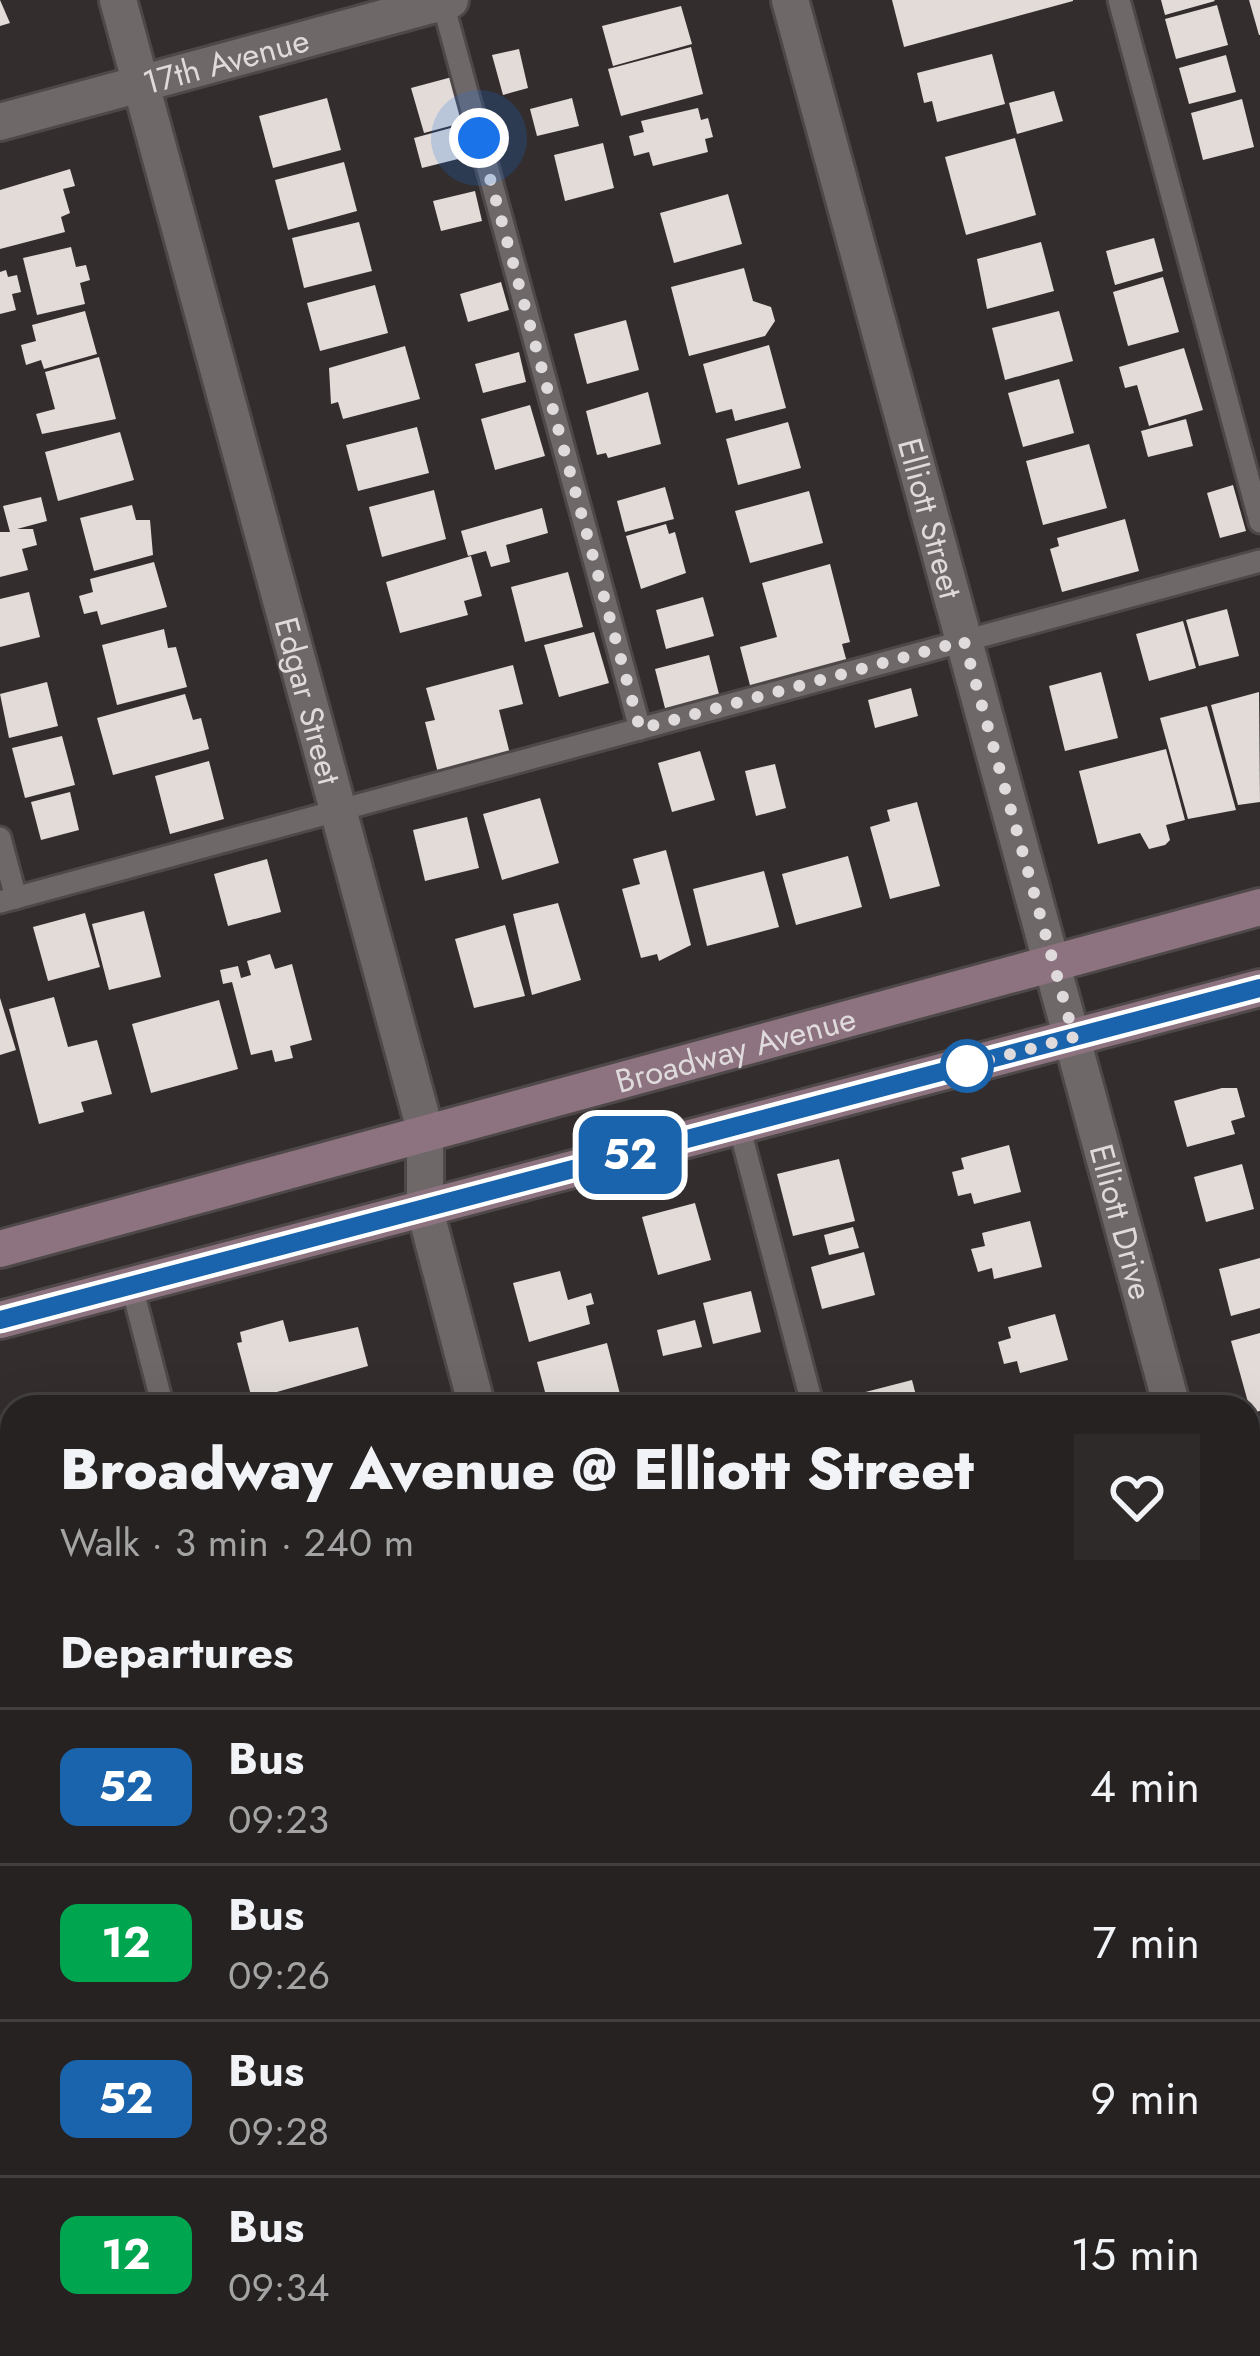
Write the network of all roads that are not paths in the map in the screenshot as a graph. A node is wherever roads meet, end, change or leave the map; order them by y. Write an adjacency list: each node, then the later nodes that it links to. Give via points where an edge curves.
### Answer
1 (118, 0): 5 (street, Edgar Street)
2 (790, 0): 9 (street, Elliott Street)
3 (1119, 0): 7 (lane)
4 (445, 1): 5 (street, 17th Avenue); 10 (lane)
5 (141, 85): 6 (street, 17th Avenue); 11 (street, Edgar Street)
6 (0, 122)
7 (1260, 522)
8 (1260, 561): 9 (lane)
9 (964, 641): 10 (lane); 15 (street, Elliott Street)
10 (640, 729): 11 (lane)
11 (335, 812): 13 (lane); 19 (street, Edgar Street)
12 (0, 838): 13 (lane)
13 (8, 900)
14 (1260, 907): 15 (street, Broadway Avenue)
15 (1054, 962): 17 (street, Elliott Street); 19 (street, Broadway Avenue)
16 (1260, 988): 17 (street)
17 (1074, 1037): 18 (street); 27 (street, Elliott Drive)
18 (739, 1126): 20 (street); 26 (lane)
19 (425, 1130): 20 (street, Edgar Street); 21 (street, Broadway Avenue)
20 (425, 1210): 22 (street); 25 (street, Edgar Street)
21 (0, 1249)
22 (133, 1287): 23 (street); 24 (lane)
23 (0, 1320)
24 (160, 1395)
25 (474, 1395)
26 (810, 1395)
27 (1169, 1395)

